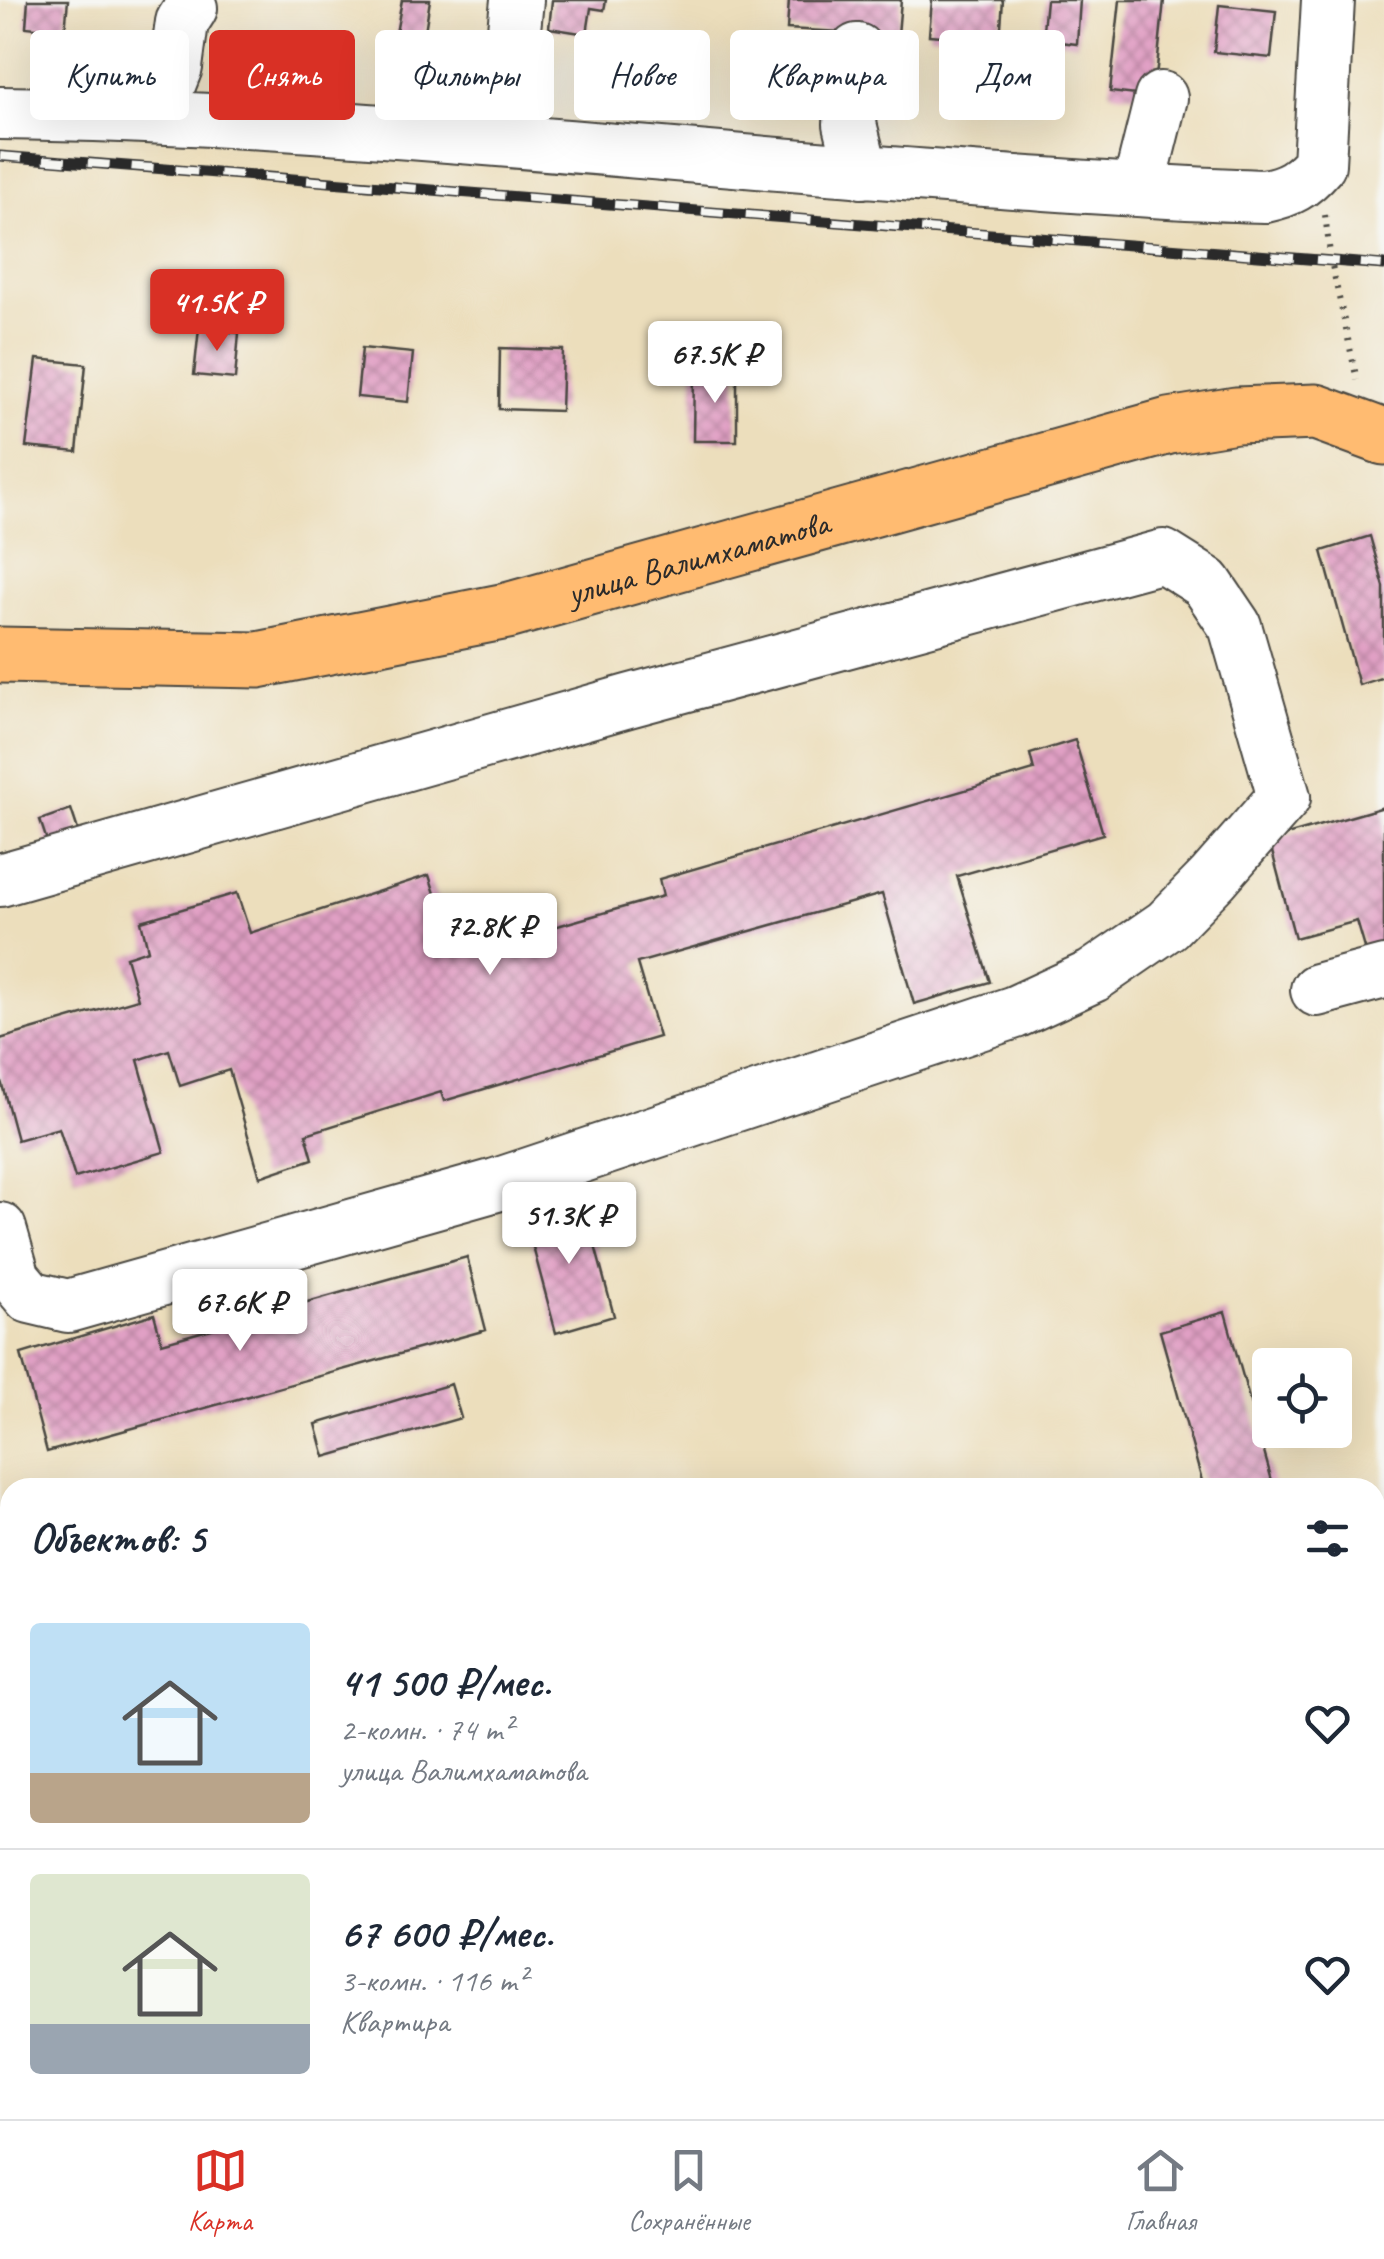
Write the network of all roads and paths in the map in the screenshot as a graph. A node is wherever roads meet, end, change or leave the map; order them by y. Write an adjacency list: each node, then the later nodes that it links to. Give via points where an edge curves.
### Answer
1 (516, 0): 10 (street)
2 (1328, 0): 11 (street)
3 (191, 8): 4 (street)
4 (181, 30)
5 (1161, 98): 13 (street)
6 (0, 113): 7 (street)
7 (30, 113)
8 (189, 117): 10 (street)
9 (850, 120): 12 (street)
10 (502, 140): 12 (street)
11 (1319, 164): 13 (street, via 1304,182 1265,196); 14 (path, via 1331,261)
12 (862, 172): 13 (street)
13 (1138, 190)
14 (1371, 424): 15 (main road, улица Валимхаматова, via 1316,412 1169,426 507,611 258,660)
15 (0, 655)
16 (0, 880): 19 (street, via 1163,556 1206,583 1235,626 1284,797 1167,924 1093,976 1015,1012 873,1060 496,1185 68,1306 30,1297 14,1278)
17 (1384, 972): 18 (street)
18 (1316, 990)
19 (0, 1228)

